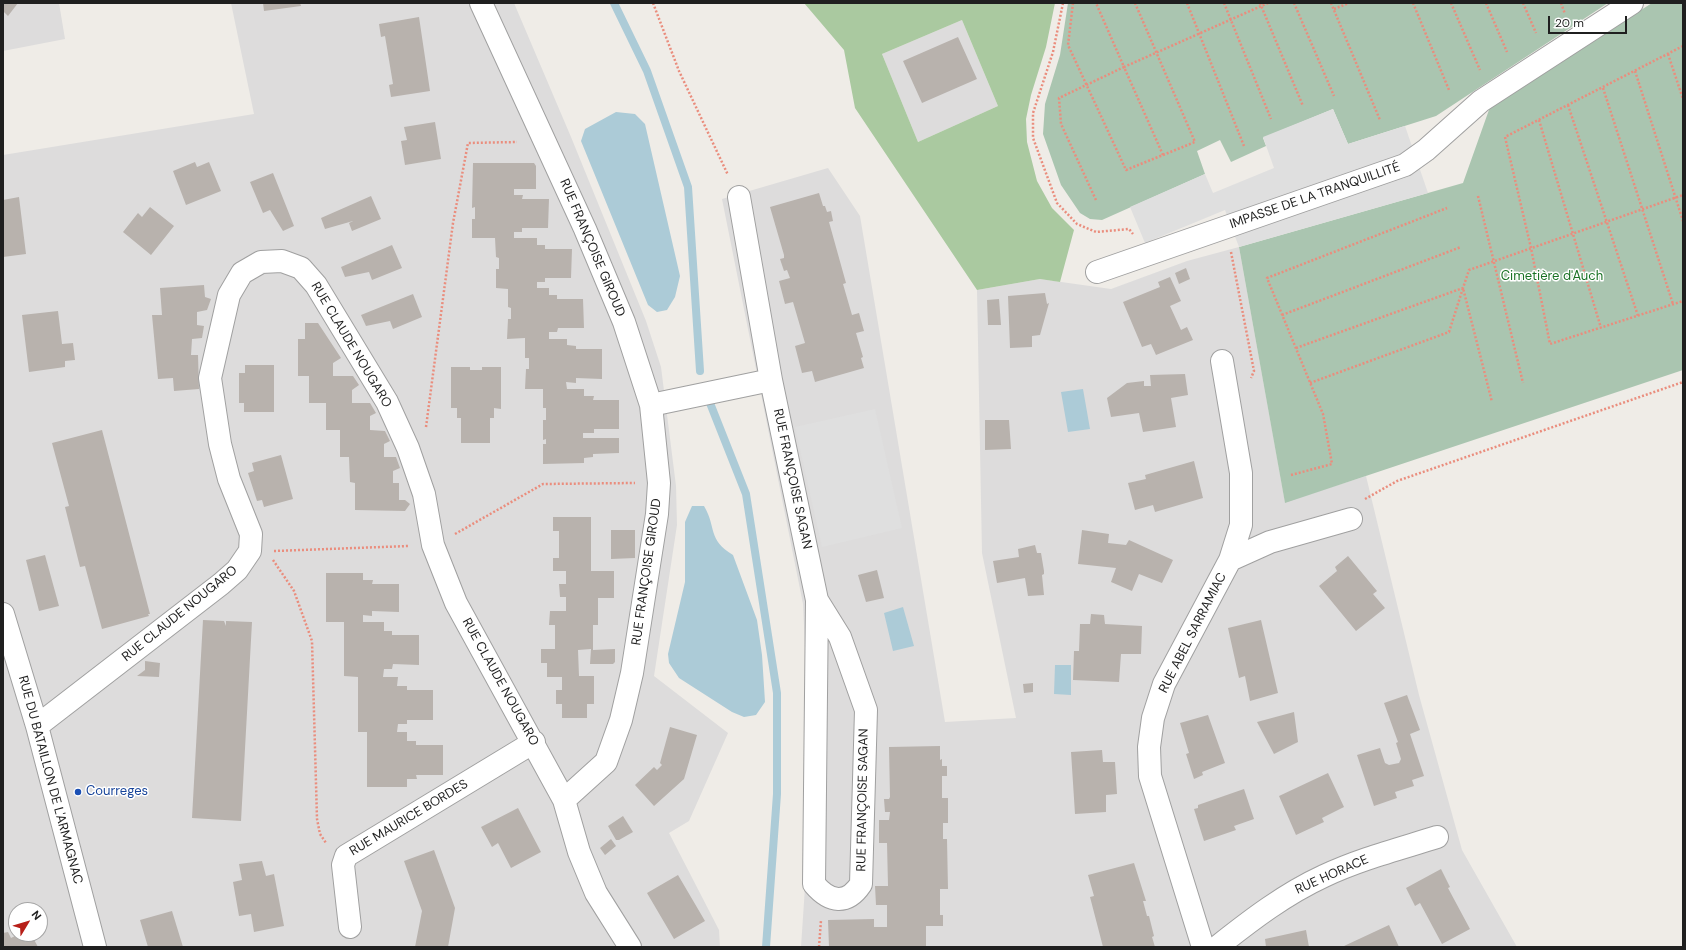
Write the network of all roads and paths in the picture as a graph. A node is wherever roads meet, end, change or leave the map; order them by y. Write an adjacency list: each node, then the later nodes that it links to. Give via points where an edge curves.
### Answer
1 (481, 3): 42 (street, RUE FRANÇOISE GIROUD)
2 (653, 3): 47 (path, via 679,71)
3 (1063, 3): 58 (path, via 1053,52 1033,113 1033,138 1057,203 1077,224 1096,232 1129,229)
4 (1073, 3): 32 (path, via 1068,45)
5 (1096, 3): 29 (path)
6 (1135, 3): 27 (path)
7 (1186, 3): 24 (path)
8 (1224, 3): 22 (path)
9 (1268, 3): 19 (path)
10 (1294, 3): 35 (path)
11 (1331, 3): 20 (path)
12 (1349, 3): 20 (path)
13 (1413, 3): 34 (path)
14 (1451, 3): 30 (path)
15 (1486, 3): 26 (path)
16 (1523, 3): 23 (path)
17 (1561, 3): 21 (path)
18 (1632, 3): 54 (street, IMPASSE DE LA TRANQUILLITÉ, via 1481,101 1426,150 1405,165)
19 (1261, 4): 22 (path); 38 (path)
20 (1334, 9): 40 (path)
21 (1566, 14)
22 (1230, 20): 24 (path); 39 (path)
23 (1536, 33)
24 (1199, 34): 27 (path); 43 (path)
25 (1683, 46): 28 (path)
26 (1507, 52)
27 (1156, 53): 29 (path); 44 (path, via 1195,142)
28 (1668, 54): 31 (path); 36 (path)
29 (1124, 67): 32 (path); 44 (path)
30 (1480, 70)
31 (1635, 71): 33 (path); 48 (path)
32 (1086, 85): 44 (path, via 1126,170); 49 (path, via 1059,98 1062,124)
33 (1603, 88): 37 (path); 51 (path)
34 (1449, 90)
35 (1334, 96)
36 (1683, 99)
37 (1568, 105): 41 (path); 53 (path)
38 (1303, 106)
39 (1271, 119)
40 (1380, 120)
41 (1539, 120): 55 (path); 57 (path, via 1506,137)
42 (545, 141): 75 (street, RUE FRANÇOISE GIROUD, via 624,322); 76 (path, via 468,143 453,223 428,423 421,439)
43 (1244, 146)
44 (1163, 155)
45 (1683, 195): 48 (path)
46 (1478, 196): 59 (path)
47 (739, 197): 69 (street, RUE FRANÇOISE SAGAN)
48 (1676, 198): 51 (path); 52 (path)
49 (1096, 200)
50 (1447, 208): 64 (path, via 1267,278)
51 (1642, 210): 53 (path); 63 (path)
52 (1683, 221)
53 (1607, 222): 55 (path); 65 (path)
54 (1227, 227): 58 (street, IMPASSE DE LA TRANQUILLITÉ); 73 (path, via 1254,371 1251,378)
55 (1573, 234): 57 (path); 66 (path)
56 (1461, 247): 64 (path)
57 (1531, 248): 59 (path); 66 (path, via 1550,344)
58 (1151, 254): 60 (street, IMPASSE DE LA TRANQUILLITÉ)
59 (1495, 261): 61 (path, via 1469,270); 72 (path)
60 (1097, 272)
61 (1463, 288): 67 (path); 71 (path, via 1449,332); 74 (path)
62 (1683, 301): 63 (path)
63 (1673, 304): 65 (path)
64 (1282, 315): 67 (path)
65 (1638, 316): 66 (path)
66 (1601, 328)
67 (1296, 348): 71 (path)
68 (1222, 361): 73 (street, RUE ABEL SARRAMIAC)
69 (771, 380): 75 (street); 83 (street, RUE FRANÇOISE SAGAN)
70 (1683, 382): 79 (path, via 1397,481 1355,504)
71 (1310, 383): 77 (path, via 1323,414 1332,464)
72 (1523, 383)
73 (1229, 398): 82 (street, RUE ABEL SARRAMIAC, via 1241,473 1241,525)
74 (1492, 402)
75 (651, 405): 78 (street, RUE FRANÇOISE GIROUD)
76 (408, 448): 80 (street, RUE CLAUDE NOUGARO, via 424,494); 81 (street, RUE CLAUDE NOUGARO, via 387,402 316,285 301,268 282,260 261,262 242,273 229,296 210,378 228,479)
77 (1291, 475)
78 (658, 483): 80 (path, via 543,484); 87 (street, RUE FRANÇOISE GIROUD, via 657,514 632,673 621,720 606,762)
79 (1351, 519): 82 (street, via 1270,542)
80 (433, 546): 81 (path); 86 (street, RUE CLAUDE NOUGARO, via 456,603)
81 (258, 551): 85 (street, RUE CLAUDE NOUGARO, via 221,584); 89 (path, via 294,591 312,641 317,818 320,834 328,846)
82 (1230, 560): 93 (street, RUE ABEL SARRAMIAC, via 1164,684 1153,718 1149,748 1150,776)
83 (817, 600): 83 (street, RUE FRANÇOISE SAGAN, via 814,884 823,894 833,899 845,898 855,893 861,884 866,710 840,637)
84 (3, 614): 85 (street, RUE DU BATAILLON DE L'ARMAGNAC)
85 (37, 726): 91 (street, RUE DU BATAILLON DE L'ARMAGNAC)
86 (534, 742): 87 (street, RUE CLAUDE NOUGARO); 89 (street, RUE MAURICE BORDES)
87 (564, 800): 92 (street, via 579,852 596,893)
88 (1437, 837): 94 (street, RUE HORACE, via 1355,863 1324,876 1291,893)
89 (346, 856): 90 (street, RUE MAURICE BORDES, via 343,865)
90 (350, 927)
91 (94, 947)
92 (630, 947)
93 (1203, 947)
94 (1217, 947)

